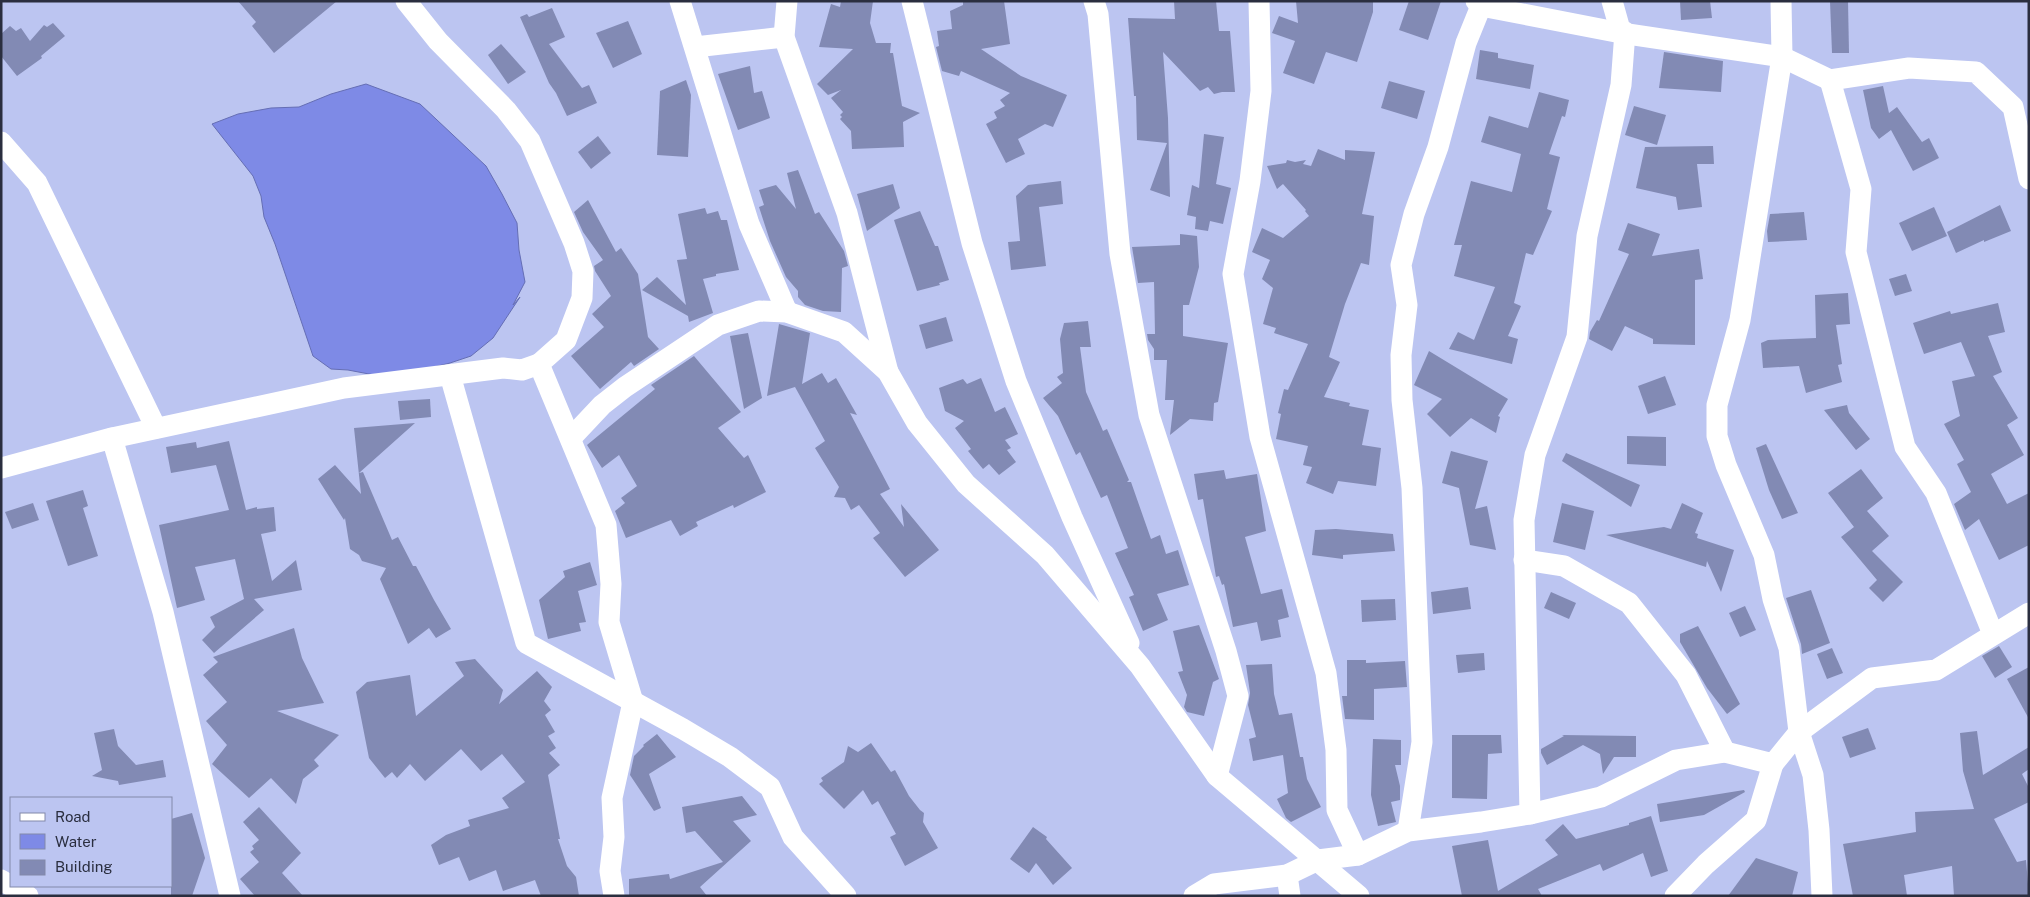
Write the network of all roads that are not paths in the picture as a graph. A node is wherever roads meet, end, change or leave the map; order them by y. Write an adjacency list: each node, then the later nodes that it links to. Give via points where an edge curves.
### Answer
1 (406, 1): 18 (street, via 438,41 506,110 530,141 574,243 583,271 582,298 566,340)
2 (680, 1): 12 (street)
3 (787, 1): 11 (street)
4 (912, 1): 28 (street, via 972,243 1016,381 1072,517)
5 (1094, 1): 33 (street, via 1098,14 1120,254 1149,416 1238,696)
6 (1259, 1): 36 (street, via 1261,91 1250,181 1233,274 1260,437 1326,673 1336,750 1337,810)
7 (1612, 1): 10 (street)
8 (1780, 1): 13 (street)
9 (1478, 4): 10 (street); 35 (street, via 1401,265 1407,305 1401,355 1402,400 1412,488 1422,742)
10 (1623, 33): 13 (street); 25 (street, via 1621,85 1587,236 1577,337 1535,455 1524,520)
11 (784, 37): 12 (street); 19 (street, via 847,213)
12 (695, 47): 17 (street, via 749,224)
13 (1782, 57): 14 (street); 30 (street, via 1740,320 1721,385 1716,416 1721,450 1764,555 1789,648)
14 (1830, 80): 16 (street, via 1909,68 1976,72 2013,108); 27 (street, via 1860,189 1856,252 1905,447 1936,493)
15 (1, 142): 21 (street, via 37,183)
16 (2029, 179)
17 (787, 312): 19 (street, via 844,332); 23 (street, via 759,311 718,325 610,399)
18 (539, 364): 20 (street, via 522,370 503,368); 23 (street)
19 (888, 372): 28 (street, via 917,423 966,484 1045,554)
20 (450, 375): 21 (street, via 344,388); 29 (street, via 526,643)
21 (156, 428): 22 (street)
22 (112, 438): 24 (street); 41 (street, via 163,612)
23 (571, 438): 29 (street, via 606,525 611,584 609,622)
24 (1, 468)
25 (1524, 560): 31 (street, via 1564,566 1629,602 1686,675); 34 (street)
26 (2029, 613): 27 (street)
27 (1993, 634): 30 (street, via 1936,670 1872,678)
28 (1140, 666): 33 (street)
29 (633, 702): 42 (street, via 612,798 614,837 610,871); 43 (street, via 730,757 770,787 793,837)
30 (1799, 732): 32 (street); 47 (street, via 1813,775)
31 (1725, 752): 32 (street); 34 (street, via 1676,760 1600,797)
32 (1773, 764): 46 (street, via 1756,820)
33 (1217, 776): 37 (street)
34 (1530, 814): 35 (street)
35 (1408, 831): 36 (street)
36 (1358, 855): 37 (street)
37 (1318, 860): 38 (street); 45 (street)
38 (1288, 886): 44 (street, via 1214,884)
39 (13, 887): 40 (street)
40 (28, 896)
41 (230, 896)
42 (614, 896)
43 (846, 896)
44 (1194, 896)
45 (1359, 896)
46 (1675, 896)
47 (1822, 896)

